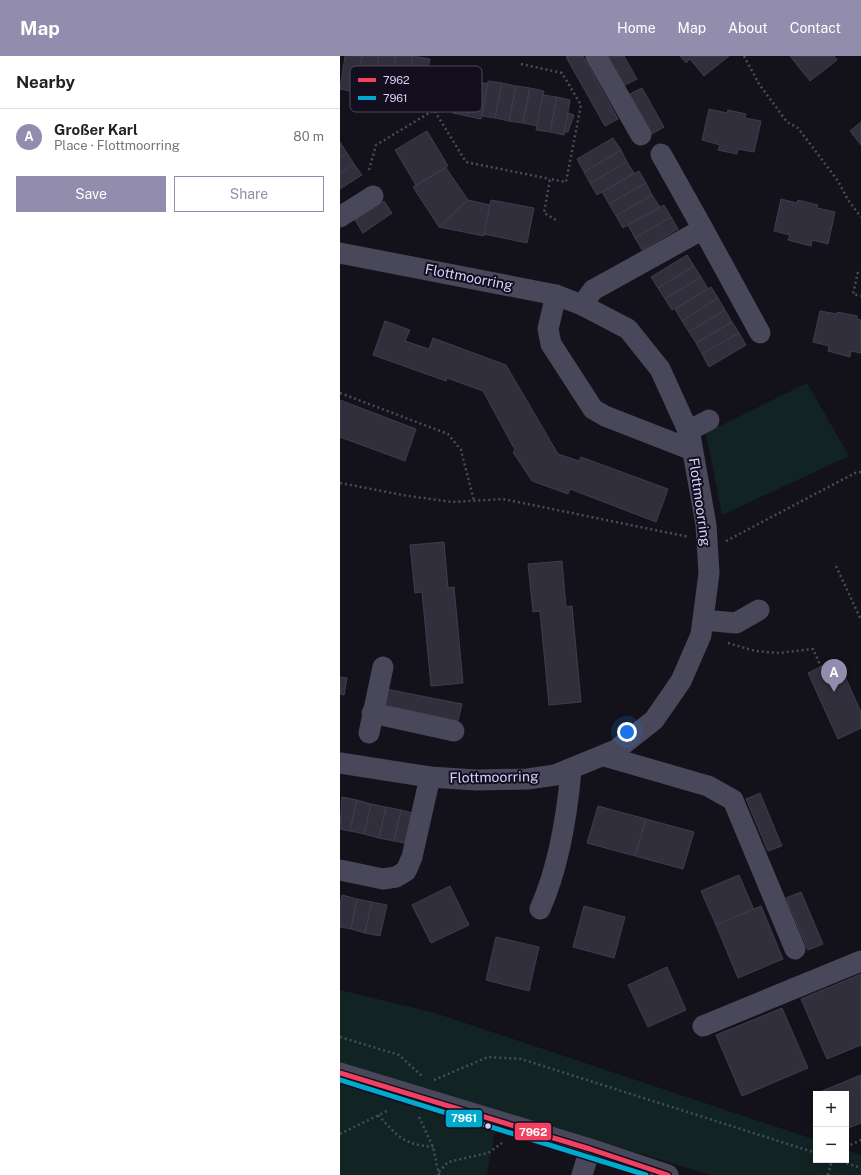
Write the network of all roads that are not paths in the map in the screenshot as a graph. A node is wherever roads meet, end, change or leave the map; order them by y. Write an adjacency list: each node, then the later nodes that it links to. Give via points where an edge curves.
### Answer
1 (596, 56): 2 (street)
2 (641, 135)
3 (661, 154): 6 (street)
4 (373, 196): 5 (street)
5 (340, 217)
6 (703, 229): 9 (street, via 593,290); 10 (street)
7 (344, 259): 8 (street, Flottmoorring)
8 (556, 295): 9 (street, Flottmoorring); 12 (street, via 548,329 551,344 593,409 605,416)
9 (582, 305): 12 (street, Flottmoorring, via 628,330 660,369)
10 (760, 333)
11 (708, 420): 12 (street)
12 (690, 441): 14 (street, Flottmoorring, via 706,525 708,573)
13 (758, 610): 14 (street, via 736,623)
14 (702, 628): 17 (street, Flottmoorring, via 682,681 664,708 654,720 616,750)
15 (383, 667): 16 (street, via 371,723)
16 (454, 731)
17 (604, 756): 19 (street, Flottmoorring); 23 (street, via 708,786 733,800)
18 (340, 763): 20 (street, Flottmoorring)
19 (571, 770): 20 (street, Flottmoorring, via 528,779 476,780); 22 (street, via 568,803 551,884)
20 (430, 777): 21 (street, via 412,857 406,871 396,877 383,878)
21 (340, 870)
22 (540, 909)
23 (795, 948)
24 (861, 961): 25 (street)
25 (703, 1026)
26 (340, 1073): 27 (street, via 425,1091 515,1126)
27 (586, 1163): 28 (street)
28 (668, 1175)

